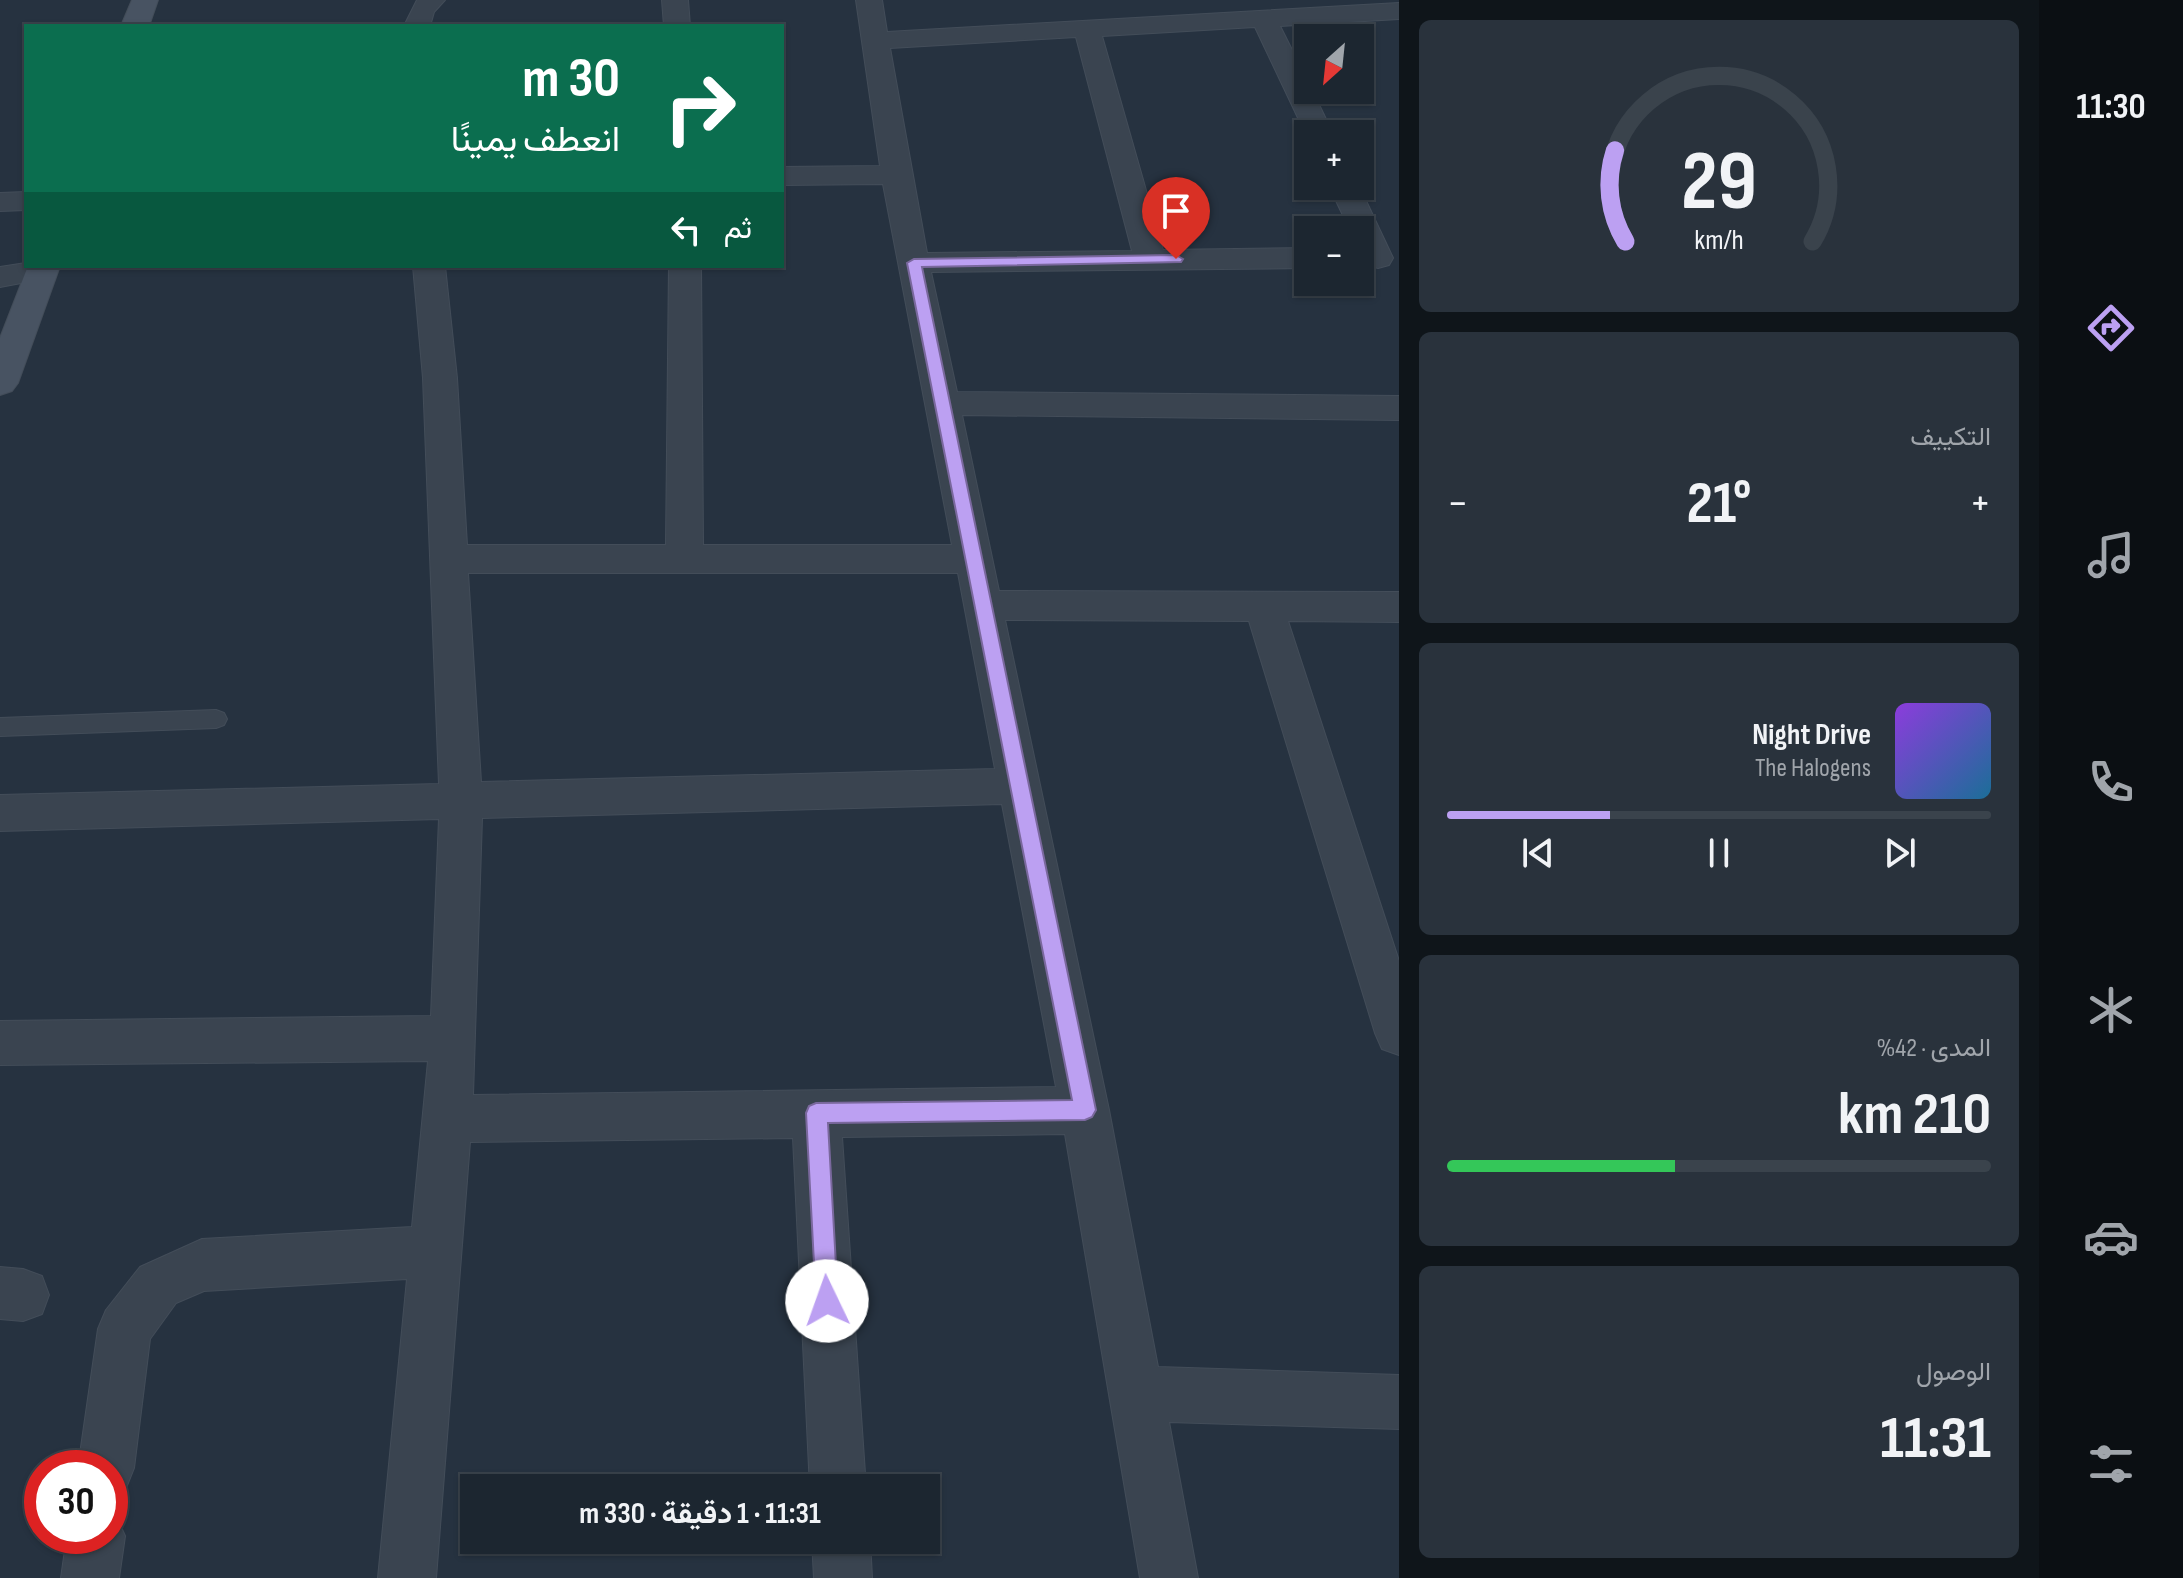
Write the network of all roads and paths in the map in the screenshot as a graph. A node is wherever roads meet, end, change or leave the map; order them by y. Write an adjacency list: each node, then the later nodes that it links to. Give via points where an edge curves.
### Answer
1 (145, 0): 7 (main road)
2 (432, 0): 8 (street)
3 (675, 0): 9 (street)
4 (869, 0): 11 (street)
5 (1399, 11): 6 (street)
6 (1264, 19): 10 (street); 12 (street)
7 (136, 24)
8 (418, 24)
9 (677, 24)
10 (1087, 29): 11 (street); 20 (street)
11 (875, 41): 13 (street)
12 (1312, 120)
13 (896, 175): 14 (street); 21 (street)
14 (784, 176)
15 (1351, 200): 19 (street)
16 (24, 201): 17 (street)
17 (0, 202)
18 (1294, 258): 20 (street)
19 (1379, 258)
20 (1150, 260): 21 (street)
21 (914, 263): 27 (street)
22 (43, 268): 25 (street); 26 (main road)
23 (429, 268): 29 (street)
24 (685, 268): 30 (street)
25 (0, 277)
26 (0, 383)
27 (943, 403): 28 (street); 31 (street)
28 (1399, 408)
29 (449, 559): 30 (street); 38 (street)
30 (684, 559): 31 (street)
31 (975, 559): 32 (street)
32 (984, 605): 33 (street); 37 (street)
33 (1264, 606): 34 (street); 40 (street)
34 (1399, 607)
35 (216, 719): 36 (lane)
36 (0, 727)
37 (1022, 786): 38 (street); 43 (street)
38 (461, 802): 39 (street); 41 (street)
39 (0, 813)
40 (1399, 1033)
41 (454, 1038): 42 (street); 45 (street)
42 (0, 1043)
43 (1085, 1110): 44 (street); 47 (street)
44 (816, 1113): 45 (street); 50 (street)
45 (446, 1119): 46 (street)
46 (435, 1252): 49 (street, via 202,1265 158,1285 125,1329); 54 (street)
47 (1136, 1394): 48 (street); 56 (street)
48 (1399, 1402)
49 (108, 1450)
50 (837, 1474)
51 (93, 1554): 53 (street)
52 (842, 1554): 55 (street)
53 (90, 1578)
54 (407, 1578)
55 (843, 1578)
56 (1169, 1578)

